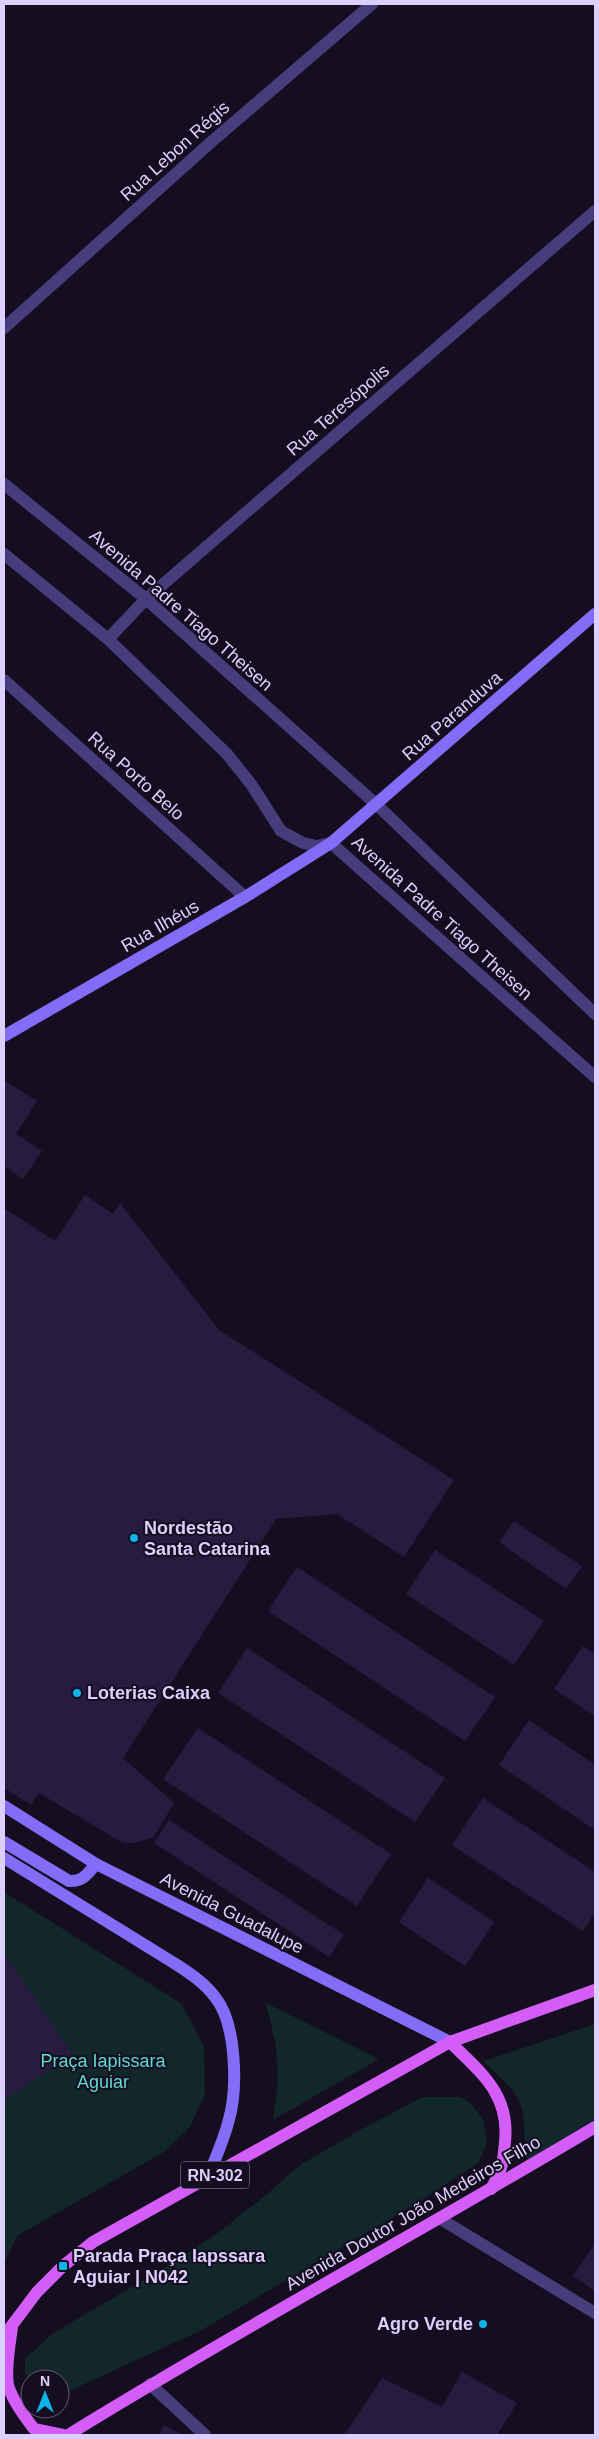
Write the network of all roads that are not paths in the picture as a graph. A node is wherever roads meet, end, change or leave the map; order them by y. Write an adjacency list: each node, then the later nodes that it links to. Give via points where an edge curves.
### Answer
1 (372, 4): 3 (street, Rua Lebon Régis, via 210,143)
2 (595, 211): 6 (street, Rua Teresópolis)
3 (4, 328)
4 (4, 484): 6 (street, Avenida Padre Tiago Theisen)
5 (4, 554): 8 (street, Avenida Padre Tiago Theisen)
6 (146, 599): 8 (street, Rua Teresópolis); 10 (street, Avenida Padre Tiago Theisen)
7 (595, 614): 10 (main road, Rua Paranduva)
8 (108, 639): 11 (street, Avenida Padre Tiago Theisen, via 227,754 281,831 303,844)
9 (4, 680): 12 (street, Rua Porto Belo)
10 (377, 805): 11 (main road, Rua Paranduva); 13 (street, Avenida Padre Tiago Theisen)
11 (331, 843): 12 (main road, Rua Ilhéus); 15 (street, Avenida Padre Tiago Theisen)
12 (246, 897): 14 (main road, Rua Ilhéus)
13 (595, 1014)
14 (4, 1036)
15 (595, 1077)
16 (4, 1806): 19 (main road, Avenida Guadalupe)
17 (4, 1842): 19 (main road, via 69,1881 77,1882 84,1878)
18 (4, 1858): 23 (main road, via 174,1963 202,1982 216,1998 226,2014 234,2063 233,2089 229,2121)
19 (96, 1864): 21 (main road, Avenida Guadalupe)
20 (595, 1990): 21 (main road, RN-302)
21 (450, 2042): 23 (main road, RN-302); 24 (main road, via 482,2075 503,2105 507,2130 503,2169)
22 (595, 2127): 24 (main road, Avenida Doutor João Medeiros Filho)
23 (207, 2180): 27 (main road, RN-302, via 93,2242 36,2292)
24 (491, 2189): 25 (main road, Avenida Doutor João Medeiros Filho)
25 (439, 2218): 26 (street); 28 (main road, Avenida Doutor João Medeiros Filho)
26 (595, 2313)
27 (8, 2332): 29 (main road, via 8,2385 14,2398 34,2429)
28 (150, 2384): 30 (main road, Avenida Doutor João Medeiros Filho); 31 (street)
29 (62, 2435)
30 (68, 2435)
31 (205, 2435)

